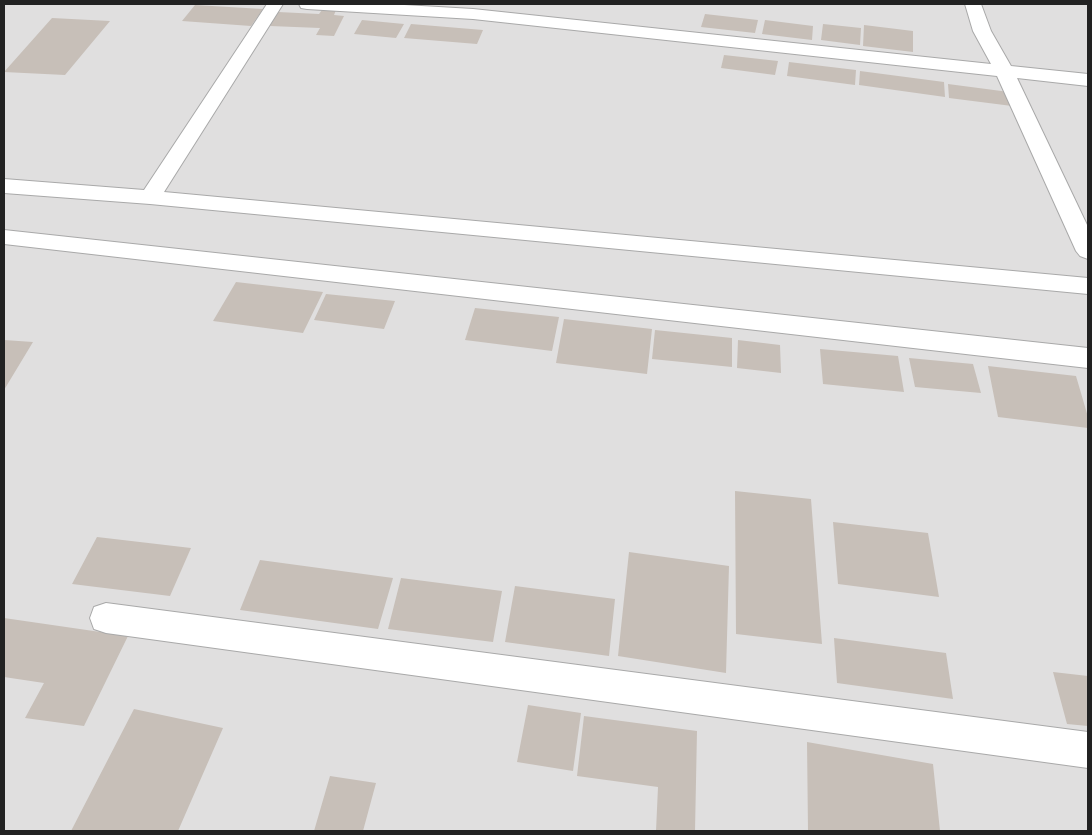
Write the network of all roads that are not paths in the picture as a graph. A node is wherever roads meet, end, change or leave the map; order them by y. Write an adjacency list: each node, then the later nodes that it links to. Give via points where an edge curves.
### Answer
1 (275, 4): 8 (street)
2 (306, 4): 4 (street)
3 (974, 4): 5 (street, via 982,31)
4 (474, 9): 5 (street)
5 (1004, 72): 6 (street); 10 (street)
6 (1088, 80)
7 (4, 186): 8 (street)
8 (150, 197): 11 (street)
9 (4, 237): 12 (street)
10 (1088, 251)
11 (1088, 286)
12 (1088, 358)
13 (106, 618): 14 (street)
14 (1088, 750)

